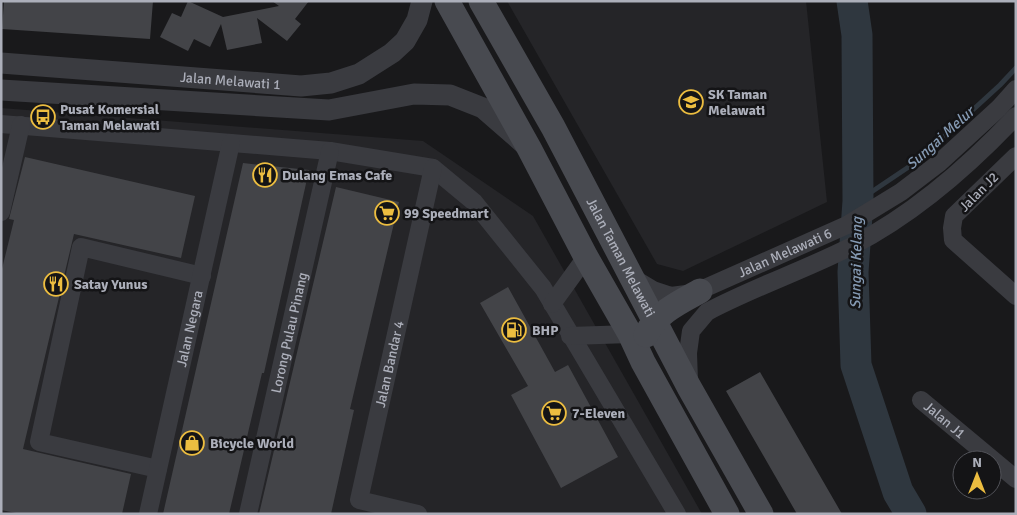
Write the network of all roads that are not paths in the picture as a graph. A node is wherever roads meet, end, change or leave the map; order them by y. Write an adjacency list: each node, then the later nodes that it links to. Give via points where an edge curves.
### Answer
1 (422, 1): 4 (street, Jalan Melawati 1, via 417,20 392,53 359,74 331,83 302,86)
2 (447, 1): 11 (main road)
3 (480, 1): 18 (main road, Jalan Taman Melawati, via 553,127)
4 (1, 63)
5 (1016, 89): 19 (street, Jalan Melawati 6, via 939,163 901,192 847,225)
6 (1, 90): 11 (street, Jalan Melawati 1, via 329,110 414,94 450,95 484,108)
7 (1015, 119): 26 (street, Jalan Melawati 6, via 967,165 913,209 854,245 707,312 691,331)
8 (1, 124): 9 (street)
9 (21, 125): 10 (street); 15 (street)
10 (231, 143): 12 (street); 17 (street, Jalan Negara)
11 (529, 148): 16 (main road)
12 (330, 151): 14 (street); 31 (street, Lorong Pulau Pinang)
13 (1016, 156): 20 (street, Jalan J2, via 954,216 952,228 953,240)
14 (433, 168): 21 (street, via 474,202 543,288); 32 (street, Jalan Bandar 4, via 359,500)
15 (1, 212)
16 (586, 257): 21 (street); 23 (main road)
17 (202, 276): 28 (street, Jalan Negara); 28 (street, via 81,247 39,442)
18 (632, 278): 19 (street, Jalan Melawati 6, via 671,296); 22 (main road, Jalan Taman Melawati)
19 (700, 291): 22 (main road)
20 (1016, 296)
21 (552, 304): 24 (street)
22 (655, 321): 25 (main road, via 647,332); 26 (main road, Jalan Taman Melawati)
23 (630, 334): 24 (street); 25 (main road)
24 (570, 336): 33 (street)
25 (643, 362): 34 (main road)
26 (689, 387): 35 (main road, Jalan Taman Melawati)
27 (922, 400): 29 (street, Jalan J1)
28 (158, 469): 30 (street, Jalan Negara)
29 (1016, 479)
30 (148, 514)
31 (248, 514)
32 (418, 514)
33 (677, 514)
34 (726, 514)
35 (761, 514)

